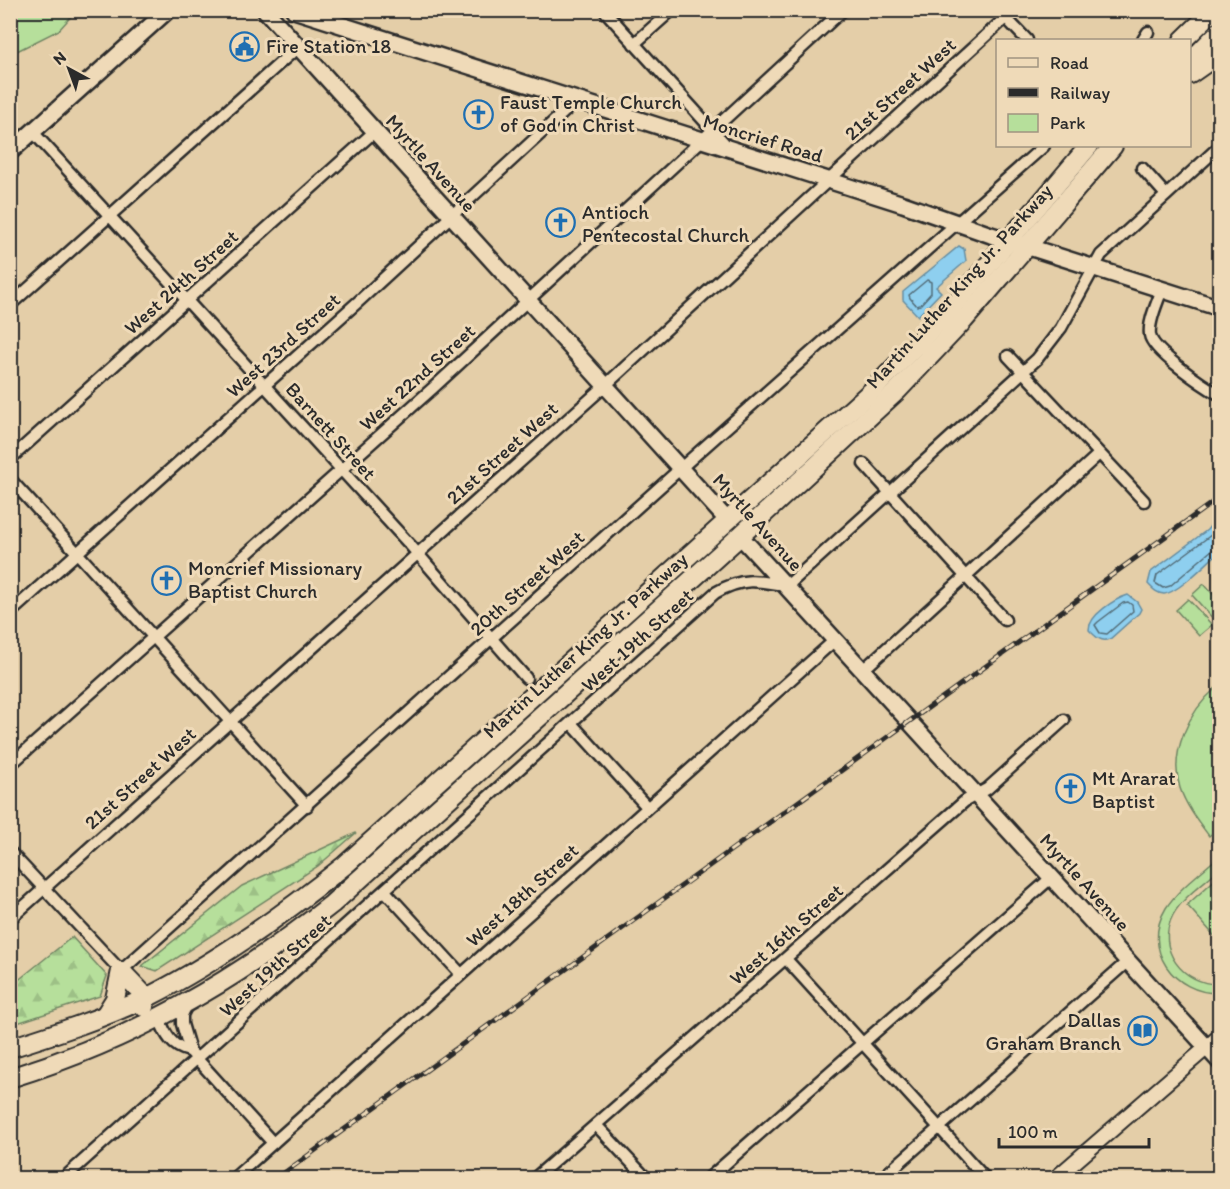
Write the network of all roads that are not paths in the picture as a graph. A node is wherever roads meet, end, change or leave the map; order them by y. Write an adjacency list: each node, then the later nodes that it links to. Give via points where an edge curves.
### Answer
1 (168, 10): 20 (main road)
2 (265, 10): 14 (main road, Myrtle Avenue)
3 (294, 10): 9 (main road, Moncrief Road)
4 (604, 10): 13 (street)
5 (672, 10): 13 (street)
6 (843, 10): 21 (street, West 22nd Street)
7 (1214, 10): 12 (highway)
8 (1010, 14): 11 (street); 28 (street, 21st Street West)
9 (326, 15): 18 (main road, Moncrief Road)
10 (1220, 31): 16 (highway)
11 (1026, 39)
12 (1184, 39)
13 (634, 44): 21 (street)
14 (298, 47): 19 (main road, Myrtle Avenue); 30 (street)
15 (1220, 52): 17 (highway)
16 (1191, 61)
17 (1191, 72)
18 (576, 101): 21 (main road, Moncrief Road); 31 (street, West 23rd Street)
19 (375, 131): 31 (main road, Myrtle Avenue); 37 (street, West 24th Street)
20 (33, 132): 26 (main road); 30 (street, Barnett Street)
21 (706, 136): 28 (main road, Moncrief Road, via 729,149); 38 (street, West 22nd Street)
22 (1220, 146): 29 (street)
23 (1043, 147): 32 (street, 20th Street West)
24 (1088, 147): 33 (highway, Martin Luther King Jr. Parkway)
25 (1112, 147): 34 (highway, Martin Luther King Jr. Parkway)
26 (10, 152)
27 (1142, 168): 29 (street)
28 (828, 181): 32 (main road, Moncrief Road); 44 (street, 21st Street West)
29 (1166, 195): 35 (street, via 1110,246)
30 (110, 216): 37 (street, Barnett Street); 39 (street)
31 (451, 216): 38 (main road, Myrtle Avenue); 43 (street, West 23rd Street)
32 (958, 223): 33 (main road, Moncrief Road); 50 (street, 20th Street West)
33 (1009, 241): 34 (main road, Moncrief Road); 54 (highway, Martin Luther King Jr. Parkway, via 900,363)
34 (1027, 246): 35 (main road, Moncrief Road); 55 (highway, Martin Luther King Jr. Parkway, via 923,366)
35 (1093, 267): 36 (main road, Moncrief Road); 42 (street, via 1060,328)
36 (1162, 290): 40 (main road, Moncrief Road); 45 (street, via 1150,329 1151,341)
37 (187, 300): 43 (street, Barnett Street); 47 (street, West 24th Street)
38 (528, 300): 44 (main road, Myrtle Avenue); 49 (street, West 22nd Street)
39 (10, 305)
40 (1220, 308)
41 (1008, 356): 42 (street)
42 (1024, 372): 46 (street); 52 (street)
43 (265, 385): 49 (street, Barnett Street); 56 (street, West 23rd Street)
44 (605, 385): 50 (main road, Myrtle Avenue); 57 (street, 21st Street West)
45 (1220, 395)
46 (1100, 454): 53 (street); 58 (street)
47 (10, 459)
48 (864, 464): 52 (street)
49 (341, 469): 57 (street, Barnett Street); 62 (street, West 22nd Street)
50 (681, 469): 54 (main road, Myrtle Avenue); 63 (street, 20th Street West)
51 (10, 479): 56 (street)
52 (890, 493): 58 (street); 59 (street)
53 (1144, 501)
54 (728, 521): 55 (street, Myrtle Avenue); 79 (highway, Martin Luther King Jr. Parkway, via 345,865)
55 (740, 536): 59 (main road, Myrtle Avenue); 85 (highway, Martin Luther King Jr. Parkway, via 332,904 272,950)
56 (77, 553): 60 (street, West 23rd Street); 62 (street)
57 (417, 554): 63 (street, Barnett Street); 68 (street, 21st Street West)
58 (966, 577): 61 (street); 65 (street)
59 (787, 586): 64 (main road, Myrtle Avenue); 69 (street, West 19th Street, via 751,580 715,593)
60 (10, 613)
61 (1005, 620)
62 (154, 637): 68 (street); 70 (street, West 22nd Street)
63 (493, 639): 66 (street, Barnett Street); 72 (street, 20th Street West)
64 (836, 639): 65 (main road, Myrtle Avenue); 73 (street, West 18th Street)
65 (863, 670): 71 (main road, Myrtle Avenue)
66 (526, 678)
67 (1064, 720): 71 (street, West 16th Street)
68 (230, 721): 72 (street); 76 (street, 21st Street West)
69 (572, 723): 73 (street); 77 (street, West 19th Street)
70 (10, 765)
71 (978, 795): 75 (main road, Myrtle Avenue); 80 (street, West 16th Street, via 965,801)
72 (307, 806): 82 (street, 20th Street West)
73 (647, 807): 83 (street, West 18th Street)
74 (10, 852): 76 (street)
75 (1052, 877): 81 (main road, Myrtle Avenue); 89 (street)
76 (44, 889): 78 (street, 21st Street West); 82 (street)
77 (385, 891): 83 (street); 93 (street, West 19th Street)
78 (10, 919)
79 (263, 928): 84 (highway, Martin Luther King Jr. Parkway); 87 (highway, via 169,1000)
80 (786, 959): 89 (street); 96 (street, West 16th Street)
81 (1128, 961): 90 (main road, Myrtle Avenue); 97 (street)
82 (121, 971): 84 (highway); 86 (highway, via 115,999)
83 (460, 974): 98 (street, West 18th Street)
84 (146, 998): 86 (highway, Martin Luther King Jr. Parkway); 92 (highway, via 137,1016)
85 (188, 1003): 87 (highway, Martin Luther King Jr. Parkway); 93 (street, via 182,1024)
86 (105, 1015): 91 (highway, Martin Luther King Jr. Parkway)
87 (159, 1018): 92 (highway, Martin Luther King Jr. Parkway); 93 (street, via 174,1044)
88 (1220, 1036): 90 (street)
89 (863, 1044): 97 (street); 103 (street)
90 (1206, 1047): 94 (main road, Myrtle Avenue); 106 (street)
91 (10, 1048)
92 (83, 1053): 95 (highway, Martin Luther King Jr. Parkway)
93 (193, 1055): 98 (street); 99 (street, West 19th Street)
94 (1220, 1062)
95 (10, 1078)
96 (597, 1125): 101 (street, West 16th Street); 102 (street)
97 (940, 1127): 104 (street); 105 (street)
98 (273, 1143): 100 (street, West 18th Street)
99 (64, 1179)
100 (234, 1179)
101 (535, 1179)
102 (646, 1179)
103 (709, 1179)
104 (882, 1179)
105 (985, 1179)
106 (1056, 1179)

